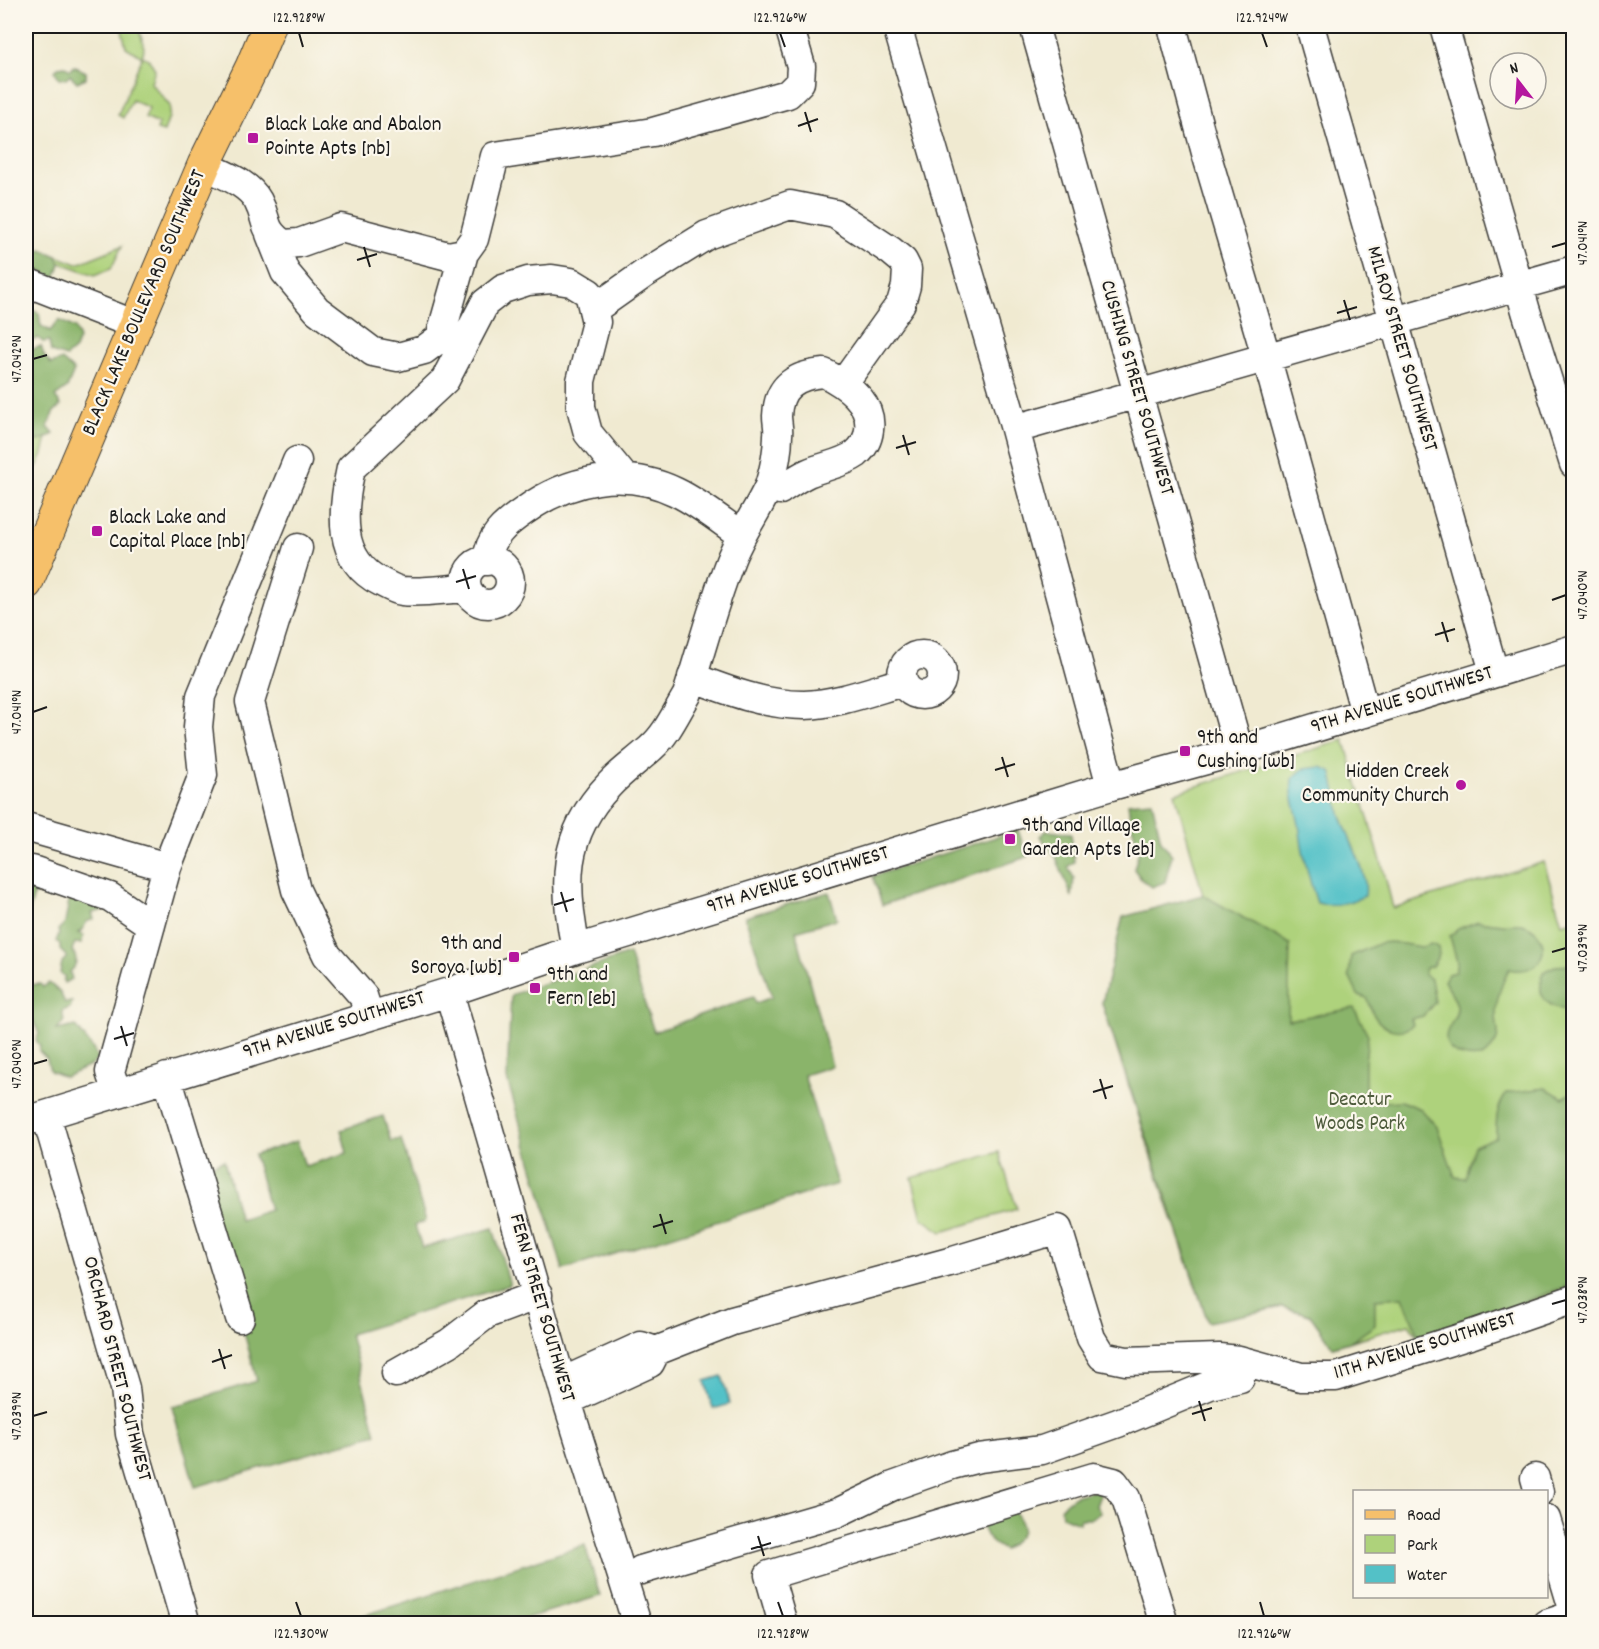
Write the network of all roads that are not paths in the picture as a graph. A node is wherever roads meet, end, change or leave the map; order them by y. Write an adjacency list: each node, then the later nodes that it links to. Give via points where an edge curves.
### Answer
1 (269, 26): 8 (main road, BLACK LAKE BOULEVARD SOUTHWEST)
2 (789, 26): 10 (street, via 801,66 800,82 788,94 653,132 495,156 474,239)
3 (897, 26): 20 (street)
4 (1034, 26): 19 (street, CUSHING STREET SOUTHWEST)
5 (1172, 26): 17 (street)
6 (1310, 26): 15 (street, MILROY STREET SOUTHWEST)
7 (1444, 26): 13 (street)
8 (204, 165): 9 (street, via 247,187 258,200); 16 (main road, BLACK LAKE BOULEVARD SOUTHWEST)
9 (270, 234): 10 (street, via 283,244 299,243 341,228 448,256); 10 (street, via 285,272 317,310 373,352 398,357 424,350 440,338)
10 (464, 253)
11 (1574, 270): 13 (street)
12 (26, 282): 16 (street)
13 (1518, 285): 15 (street); 22 (street)
14 (593, 310): 18 (street, via 706,235 790,205 835,214 891,251 907,269 901,303); 23 (street, via 596,322 581,381 580,407 588,433); 29 (street, via 589,293 571,282 528,281 503,289 485,303 445,380 351,468 344,529 351,554 367,575 400,591)
15 (1393, 321): 17 (street); 31 (street, MILROY STREET SOUTHWEST)
16 (136, 325): 28 (main road, BLACK LAKE BOULEVARD SOUTHWEST)
17 (1266, 356): 19 (street); 34 (street)
18 (843, 384): 24 (street, via 824,374 806,374 791,382 780,396 775,466); 24 (street, via 866,405 871,421 868,438 858,452 807,473 780,490)
19 (1137, 393): 20 (street); 35 (street, CUSHING STREET SOUTHWEST)
20 (1015, 429): 36 (street)
21 (297, 461): 38 (street, via 201,696 198,727 203,775)
22 (1574, 464)
23 (625, 478): 25 (street, via 673,490); 27 (street, via 595,480 556,491 509,521 492,540)
24 (769, 486): 25 (street)
25 (741, 535): 32 (street)
26 (298, 549): 43 (street, via 250,702 296,890 327,955 363,996)
27 (487, 561): 29 (street, via 472,568); 29 (street, via 497,562 507,571 508,592 497,603 482,604)
28 (26, 583)
29 (467, 588)
30 (1574, 649): 31 (street, 9TH AVENUE SOUTHWEST)
31 (1494, 672): 34 (street, 9TH AVENUE SOUTHWEST)
32 (692, 677): 33 (street, via 761,700 804,705); 41 (street, via 687,695 664,734 609,785 582,823 568,867 567,899)
33 (903, 682)
34 (1365, 712): 35 (street, 9TH AVENUE SOUTHWEST)
35 (1239, 751): 36 (street, 9TH AVENUE SOUTHWEST)
36 (1112, 786): 41 (street, 9TH AVENUE SOUTHWEST)
37 (26, 827): 38 (street)
38 (167, 867): 40 (street)
39 (26, 870): 40 (street, via 110,897)
40 (151, 925): 45 (street, via 110,1072)
41 (576, 949): 42 (street, 9TH AVENUE SOUTHWEST)
42 (449, 992): 43 (street, 9TH AVENUE SOUTHWEST); 47 (street, FERN STREET SOUTHWEST)
43 (369, 1015): 44 (street, 9TH AVENUE SOUTHWEST)
44 (166, 1077): 45 (street, 9TH AVENUE SOUTHWEST); 49 (street)
45 (117, 1093): 46 (street, 9TH AVENUE SOUTHWEST)
46 (36, 1118): 56 (street, ORCHARD STREET SOUTHWEST, via 125,1388 130,1434)
47 (538, 1295): 51 (street, via 487,1314 449,1343); 52 (street, FERN STREET SOUTHWEST)
48 (1574, 1299): 50 (street, 11TH AVENUE SOUTHWEST, via 1336,1377)
49 (240, 1318)
50 (1240, 1369): 52 (street, 11TH AVENUE SOUTHWEST, via 1219,1358 1126,1361 1102,1356 1090,1338 1058,1229 953,1262 732,1321 656,1351 650,1363 611,1371); 54 (street, via 1118,1423 1042,1450 979,1458 952,1466 893,1486 837,1513)
51 (396, 1373)
52 (565, 1392): 57 (street, FERN STREET SOUTHWEST)
53 (1548, 1526): 55 (street)
54 (641, 1570)
55 (1574, 1614): 60 (street)
56 (186, 1623)
57 (637, 1623)
58 (783, 1623): 59 (street, via 769,1575 1094,1477 1114,1482 1126,1498)
59 (1164, 1623)
60 (1546, 1623)

